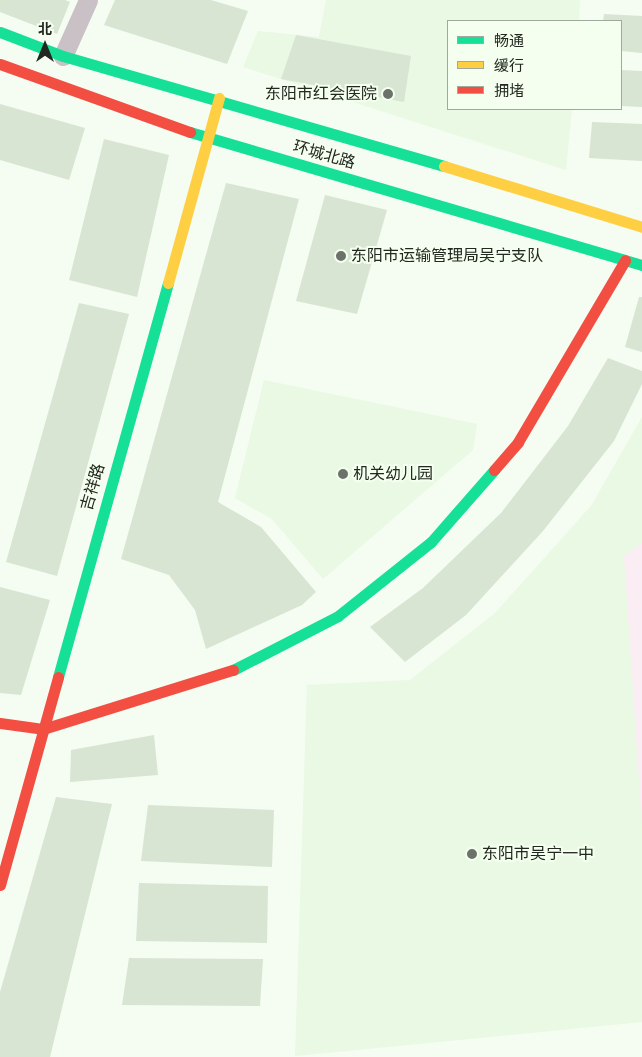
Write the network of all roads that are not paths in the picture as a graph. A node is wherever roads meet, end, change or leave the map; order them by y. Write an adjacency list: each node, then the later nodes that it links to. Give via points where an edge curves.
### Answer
1 (88, 0): 3 (street)
2 (0, 32): 3 (street, 环城北路)
3 (63, 56): 5 (street, 环城北路)
4 (0, 64): 6 (street, 环城北路)
5 (219, 98): 6 (street, 吉祥路); 7 (street, 环城北路)
6 (208, 138): 8 (street, 环城北路); 11 (street, 吉祥路)
7 (642, 227)
8 (625, 260): 9 (street, 环城北路); 11 (street, via 518,442 431,542 338,616 245,666)
9 (642, 265)
10 (0, 723): 11 (street)
11 (42, 729): 12 (street, 吉祥路)
12 (0, 885)

